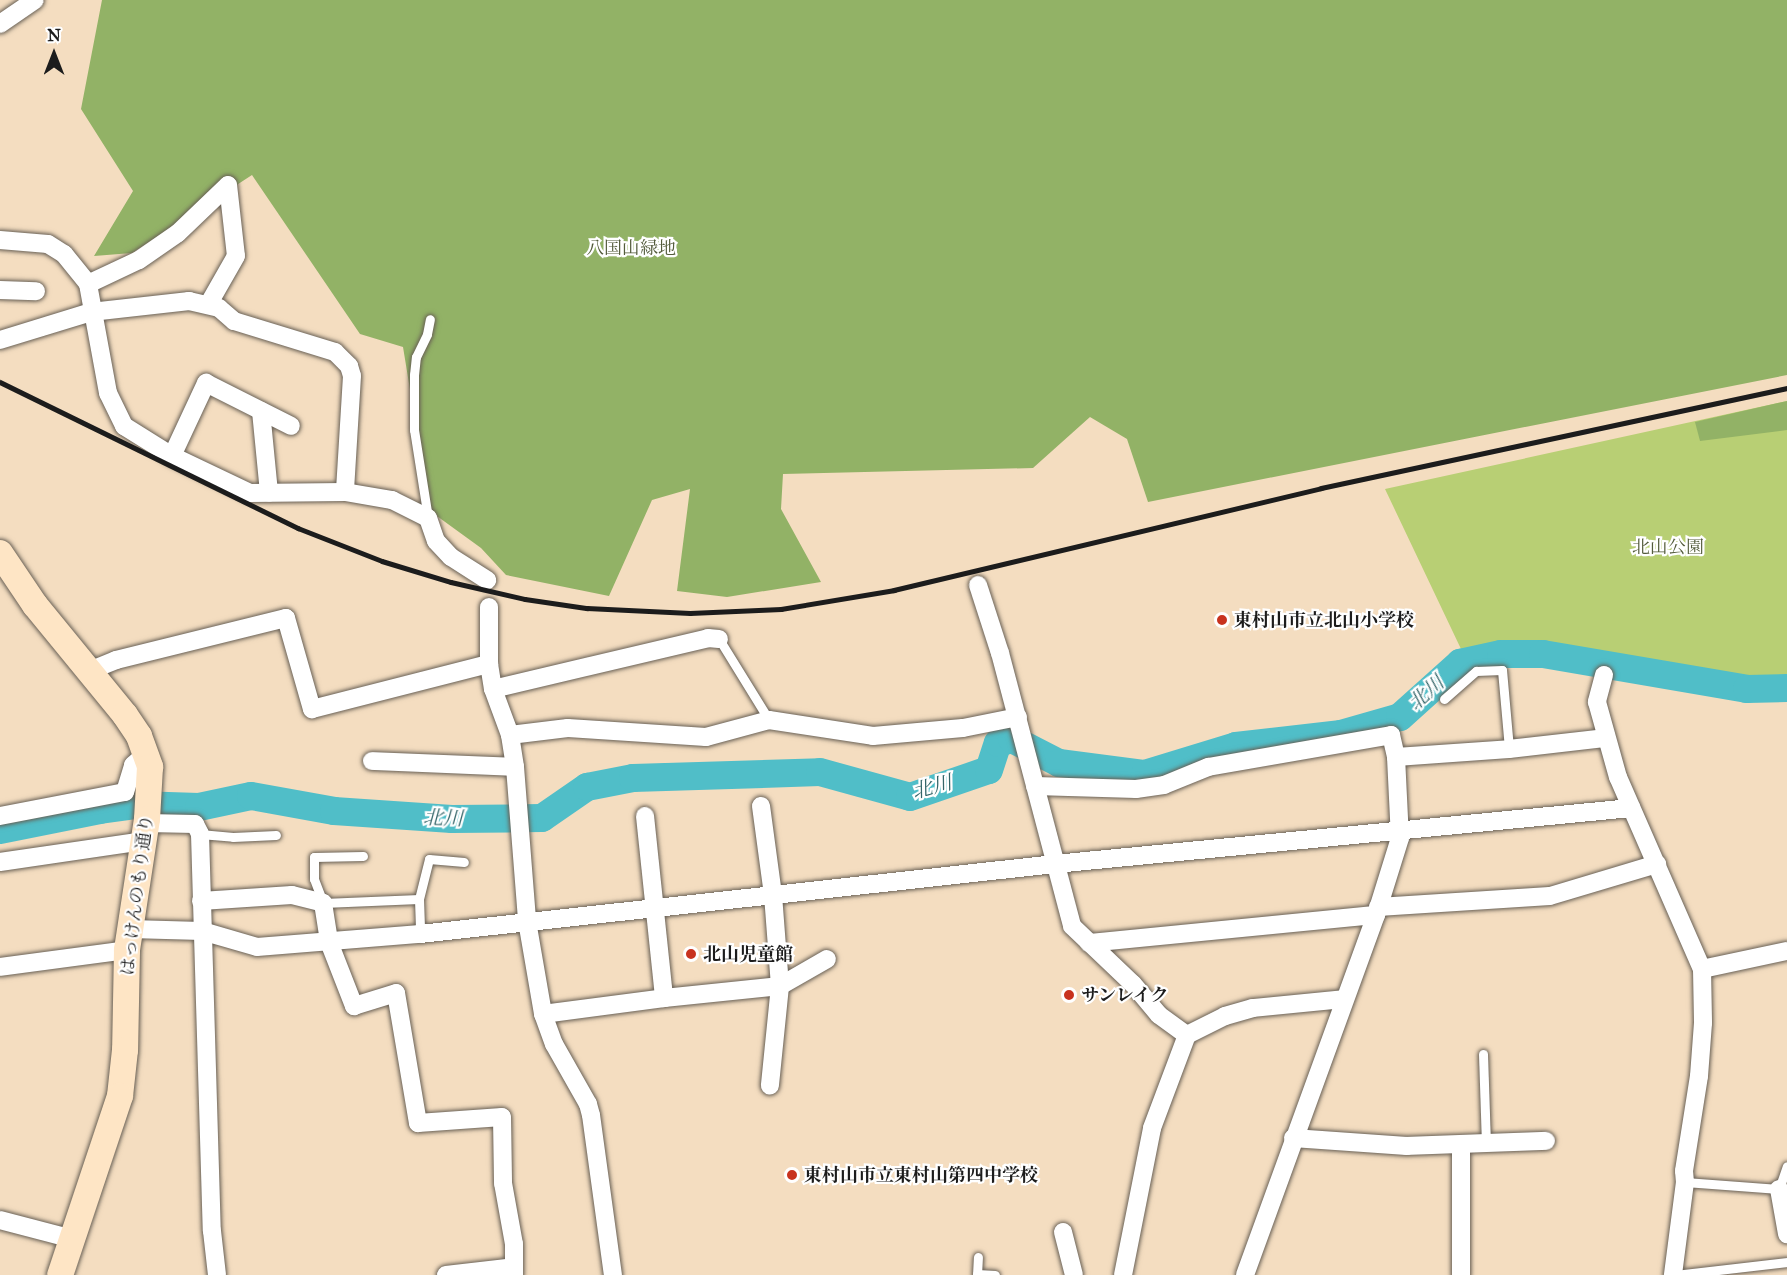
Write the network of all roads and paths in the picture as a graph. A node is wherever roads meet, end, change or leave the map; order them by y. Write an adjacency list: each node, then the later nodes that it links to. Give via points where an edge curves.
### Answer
1 (35, 0): 2 (street)
2 (0, 24)
3 (0, 240): 4 (street, via 48,244 64,254)
4 (88, 284): 7 (street, via 139,260 178,233 228,185 236,256); 8 (street)
5 (0, 290): 6 (street)
6 (36, 291)
7 (208, 305): 8 (street, via 168,302); 14 (street, via 219,308 234,321 335,352 349,366 352,376)
8 (92, 312): 10 (street); 13 (street, via 108,393 124,426)
9 (430, 319): 16 (lane, via 416,357 414,375 414,430)
10 (0, 340)
11 (261, 411): 12 (street); 13 (street, via 206,383); 15 (street)
12 (291, 426)
13 (172, 456): 15 (street, via 250,493)
14 (345, 492): 15 (street); 16 (street, via 392,500)
15 (269, 493)
16 (428, 518): 18 (street, via 436,541 451,557)
17 (0, 553): 23 (street, はっけんのもり通り, via 35,605)
18 (487, 580)
19 (978, 585): 28 (street)
20 (489, 607): 22 (street)
21 (719, 639): 25 (street, via 708,638); 27 (lane)
22 (489, 664): 23 (street, via 312,709 286,618 116,660); 25 (street)
23 (89, 671): 32 (street, はっけんのもり通り, via 125,715)
24 (1604, 675): 30 (street, via 1598,702)
25 (493, 689): 29 (street)
26 (1444, 699): 31 (lane, via 1476,671 1502,670)
27 (769, 720): 28 (street, via 873,736); 29 (street, via 706,737 568,728)
28 (1019, 725): 36 (street)
29 (510, 735): 35 (street)
30 (1606, 738): 31 (street); 38 (street)
31 (1509, 749): 33 (street)
32 (147, 753): 39 (street, via 133,765 125,792); 41 (street, はっけんのもり通り)
33 (1396, 757): 36 (street, via 1391,735 1208,767 1164,785 1136,789); 42 (street)
34 (372, 761): 35 (street)
35 (515, 767): 56 (street)
36 (1033, 779): 48 (street)
37 (761, 806): 50 (street)
38 (1631, 808): 42 (street); 49 (street)
39 (0, 816)
40 (645, 816): 54 (street)
41 (147, 820): 43 (street, via 195,824); 46 (street); 59 (street, はっけんのもり通り)
42 (1401, 830): 48 (street); 55 (street)
43 (200, 834): 44 (lane); 52 (street)
44 (276, 835)
45 (363, 856): 53 (lane, via 314,857 314,879)
46 (0, 861)
47 (464, 862): 51 (lane, via 429,859)
48 (1055, 864): 50 (street); 61 (street, via 1072,926)
49 (1657, 864): 55 (street, via 1550,896); 65 (street)
50 (773, 895): 54 (street); 66 (street)
51 (419, 899): 53 (lane); 58 (lane)
52 (201, 901): 53 (street, via 292,895); 57 (street)
53 (323, 903): 60 (street)
54 (656, 906): 56 (street); 67 (street)
55 (1377, 911): 61 (street); 68 (street)
56 (527, 921): 58 (street); 69 (street)
57 (202, 931): 59 (street); 60 (street, via 257,947); 88 (street, via 212,1231)
58 (420, 934): 60 (street)
59 (129, 939): 64 (street); 83 (street, はっけんのもり通り, via 120,1096)
60 (328, 942): 86 (street, via 354,1006 396,993 418,1123 502,1117 503,1183 514,1244)
61 (1089, 943): 70 (street, via 1159,1015)
62 (1787, 951): 65 (street)
63 (827, 959): 66 (street)
64 (0, 967)
65 (1702, 969): 78 (street, via 1700,1077)
66 (780, 986): 67 (street); 72 (street)
67 (664, 998): 69 (street)
68 (1345, 999): 70 (street, via 1253,1008 1225,1016); 73 (street)
69 (543, 1014): 90 (street, via 591,1115)
70 (1187, 1035): 94 (street, via 1152,1128)
71 (1483, 1054): 75 (lane)
72 (770, 1085)
73 (1293, 1138): 76 (street, via 1407,1146); 95 (street)
74 (1546, 1141): 75 (street)
75 (1486, 1144): 76 (street)
76 (1461, 1145): 96 (street)
77 (1787, 1166): 79 (lane)
78 (1685, 1182): 79 (lane); 97 (street)
79 (1779, 1189): 82 (street)
80 (0, 1220): 83 (street)
81 (1063, 1232): 93 (street)
82 (1787, 1234)
83 (73, 1239): 87 (street, はっけんのもり通り)
84 (978, 1257): 91 (lane)
85 (1787, 1262): 97 (lane)
86 (514, 1271): 89 (street)
87 (60, 1275)
88 (217, 1275)
89 (446, 1275)
90 (613, 1275)
91 (977, 1275): 92 (lane)
92 (995, 1275)
93 (1074, 1275)
94 (1123, 1275)
95 (1245, 1275)
96 (1461, 1275)
97 (1674, 1275)

